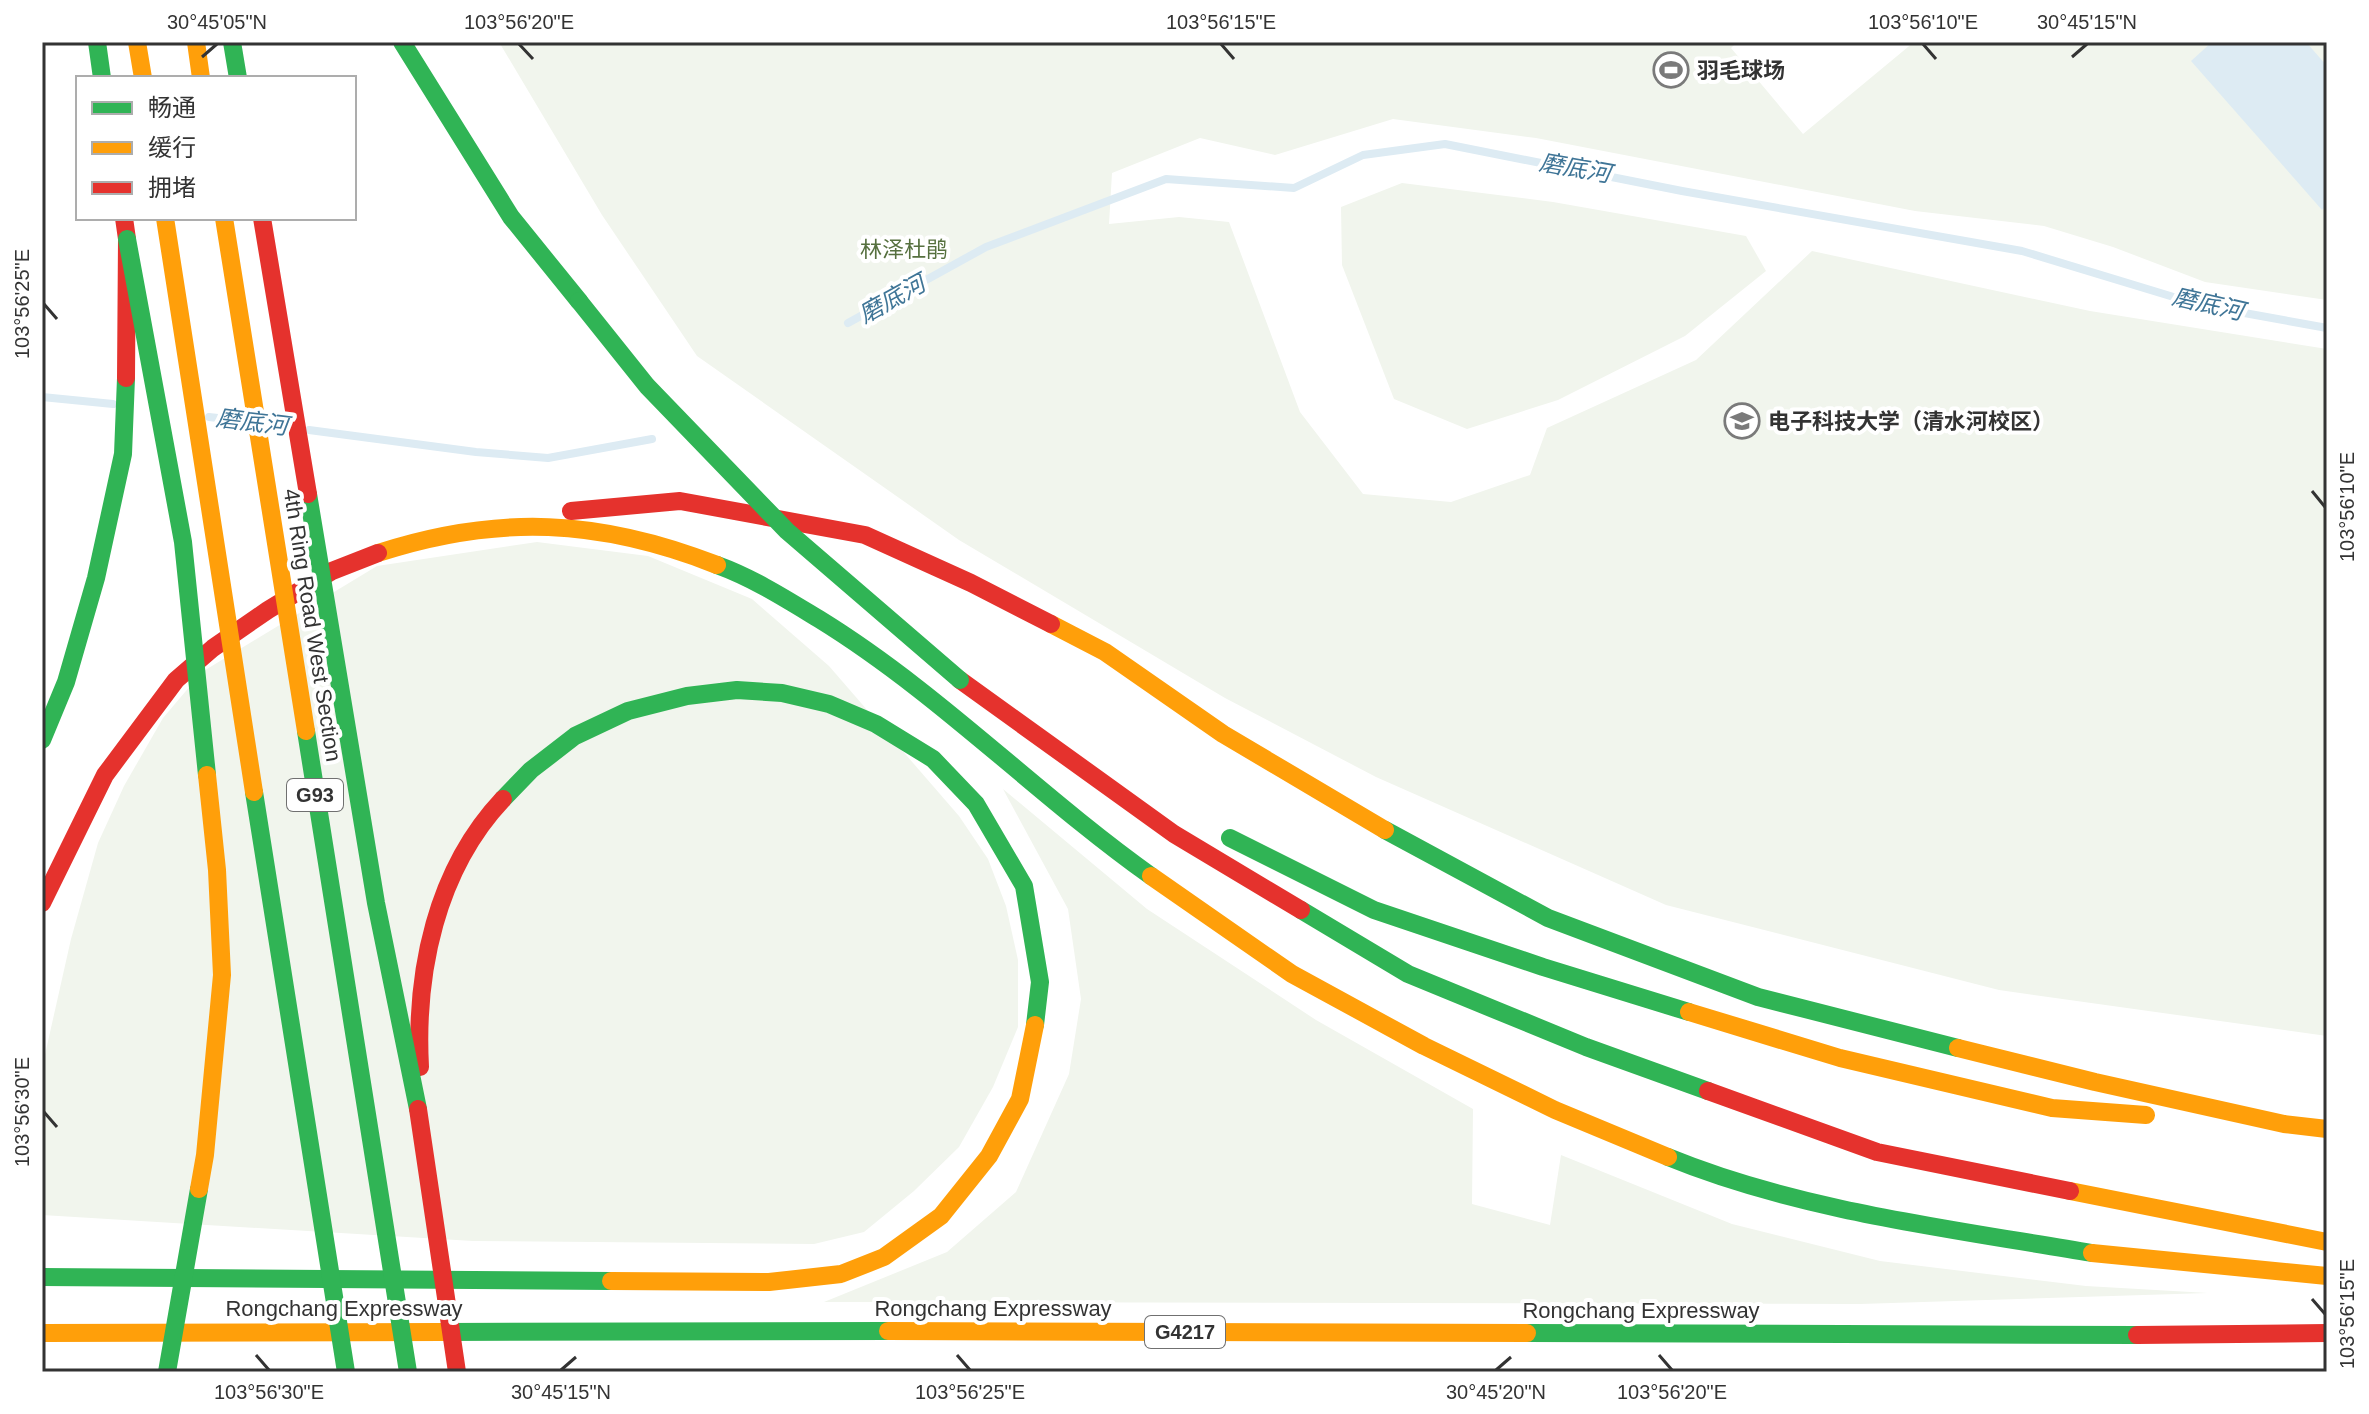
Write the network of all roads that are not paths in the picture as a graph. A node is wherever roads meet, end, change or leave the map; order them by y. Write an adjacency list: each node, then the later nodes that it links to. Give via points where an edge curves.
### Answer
1 (97, 42): 6 (highway)
2 (137, 42): 7 (highway)
3 (196, 42): 8 (highway)
4 (232, 42): 9 (highway)
5 (402, 42): 16 (highway, bridge, via 511,217 647,386 787,531)
6 (102, 76)
7 (143, 76)
8 (201, 76)
9 (238, 76)
10 (124, 220): 14 (highway)
11 (165, 220): 30 (highway, G93, bridge)
12 (224, 220): 31 (highway, 4th Ring Road West Section / G93, bridge)
13 (262, 220): 23 (highway, bridge, via 376,903)
14 (127, 239): 17 (highway, bridge, via 123,454 96,578 66,682); 29 (highway, bridge, via 183,542 217,870 222,975 205,1155)
15 (429, 538): 20 (highway, via 332,571 213,648 176,680 105,775); 21 (highway, via 546,513 680,501 865,535 1105,652 1223,734 1417,849 1548,918 1758,997); 25 (highway, via 500,527 566,527 669,546 736,572 871,651 1147,873 1292,974 1555,1110 1707,1173 1859,1213 2096,1254)
16 (960, 680): 18 (highway); 24 (highway, via 1174,834 1408,974 1586,1047 1877,1152)
17 (42, 740)
18 (1124, 776)
19 (1220, 832): 21 (highway, via 1374,910 1840,1058 2052,1108)
20 (42, 903)
21 (2284, 1124): 22 (highway)
22 (2327, 1129)
23 (423, 1133): 26 (highway, bridge, via 418,1026 423,969 457,863 491,812 531,770 575,736 628,711 737,690 829,704 876,724 933,759 976,804 1024,886 1040,982 1020,1099 989,1156 941,1216 884,1257 841,1274 769,1282); 32 (highway, bridge)
24 (2327, 1242)
25 (2327, 1276)
26 (42, 1277)
27 (42, 1333): 28 (highway, Rongchang Expressway / G4217)
28 (2327, 1333)
29 (167, 1372)
30 (346, 1372)
31 (408, 1372)
32 (457, 1372)

